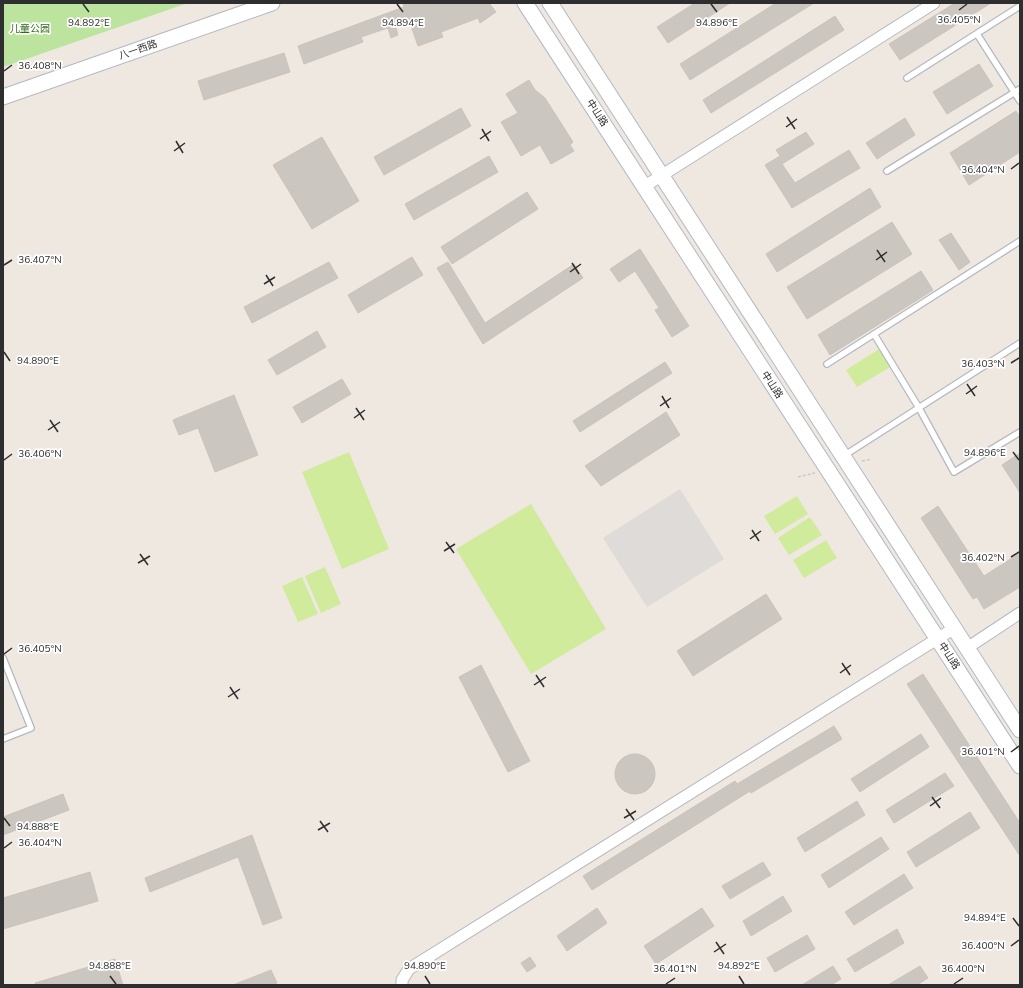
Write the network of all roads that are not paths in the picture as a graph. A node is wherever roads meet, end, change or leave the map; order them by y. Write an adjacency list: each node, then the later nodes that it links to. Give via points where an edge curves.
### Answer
1 (272, 3): 10 (main road, 八一西路)
2 (525, 3): 14 (main road, 中山路)
3 (550, 3): 13 (main road, 中山路)
4 (934, 3): 13 (street)
5 (1020, 6): 6 (lane)
6 (977, 34): 7 (lane); 9 (lane)
7 (907, 78)
8 (1020, 89): 9 (lane)
9 (1014, 92): 11 (lane); 12 (lane)
10 (3, 98)
11 (1020, 102)
12 (887, 171)
13 (661, 175): 14 (street); 21 (main road, 中山路)
14 (645, 186): 24 (main road, 中山路, via 823,465)
15 (1020, 240): 16 (lane)
16 (874, 334): 18 (lane); 19 (lane)
17 (1020, 343): 19 (lane)
18 (827, 364)
19 (919, 408): 20 (lane, via 954,472); 21 (lane)
20 (1020, 432)
21 (843, 457): 23 (main road, 中山路)
22 (1020, 613): 25 (street)
23 (953, 629): 24 (street); 25 (main road, 中山路)
24 (938, 638): 29 (main road, 中山路); 30 (street, via 409,969 402,980)
25 (967, 648): 27 (main road, 中山路)
26 (3, 658): 28 (lane, via 31,728)
27 (1020, 730)
28 (3, 739)
29 (1020, 766)
30 (402, 985)

